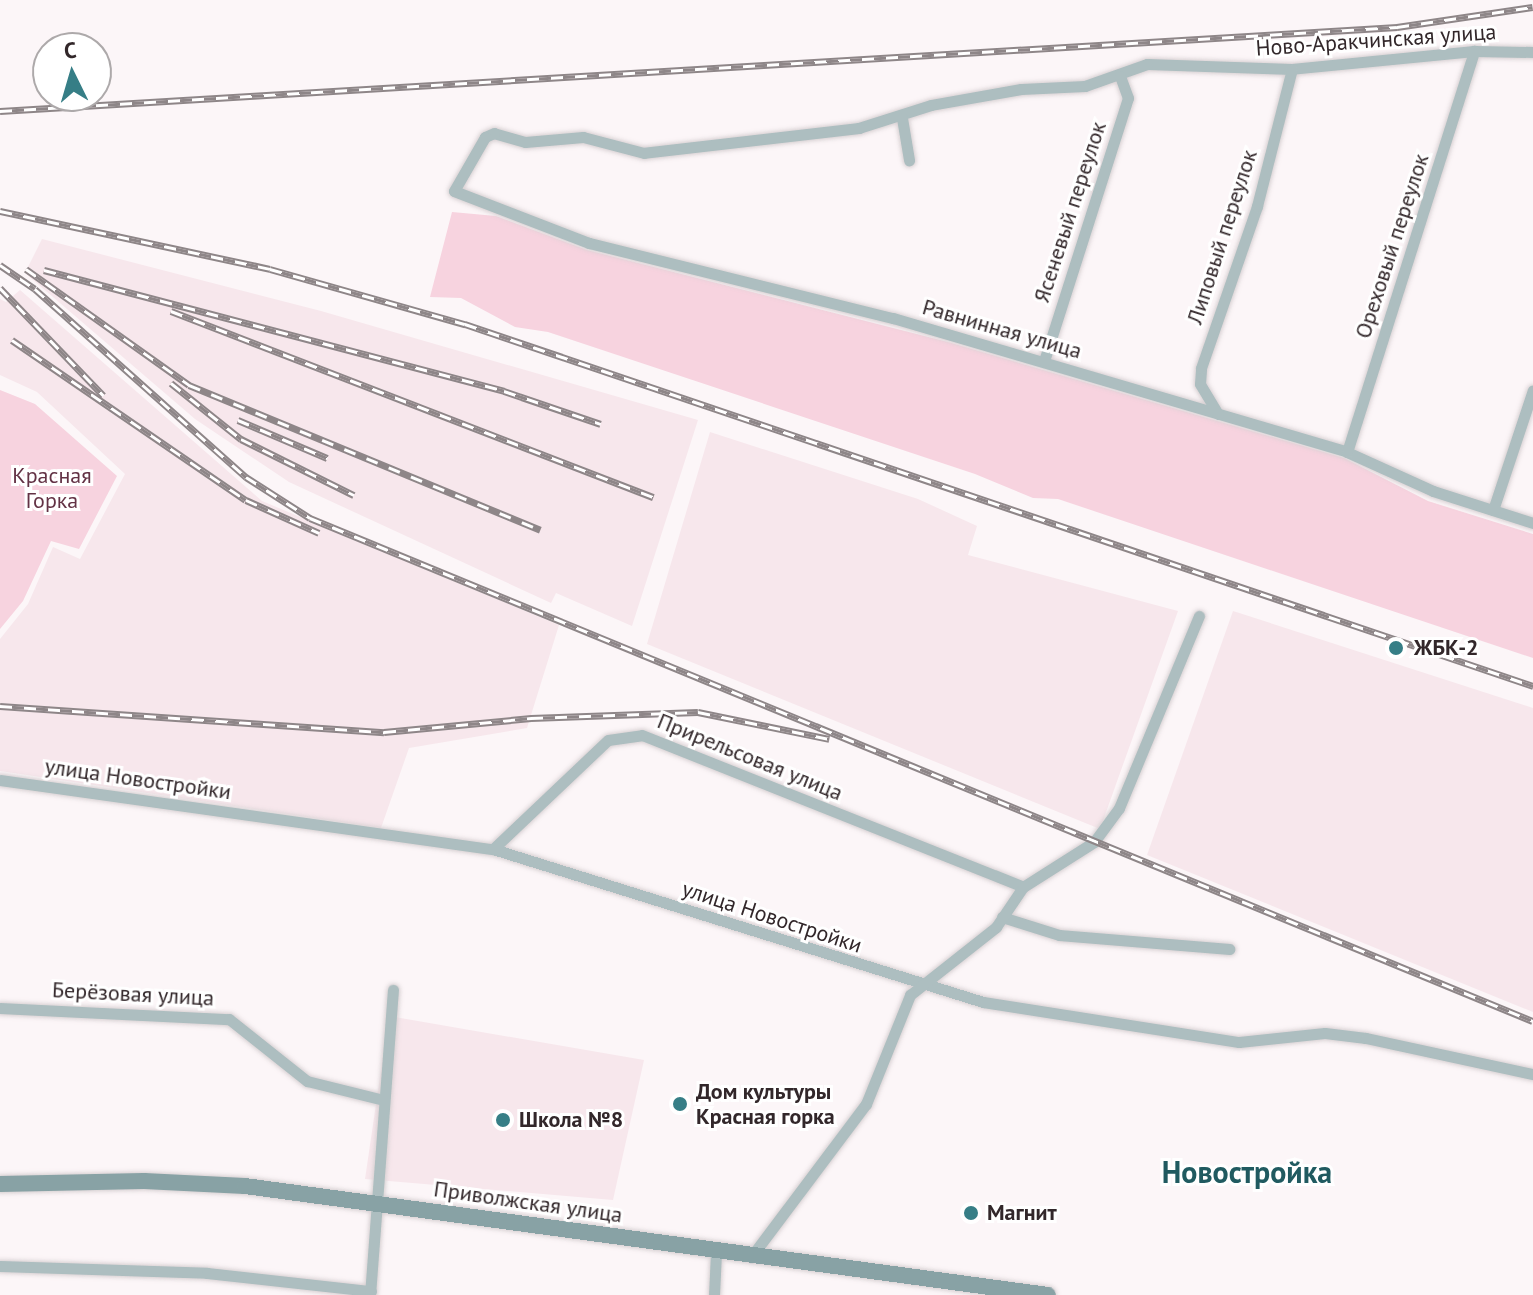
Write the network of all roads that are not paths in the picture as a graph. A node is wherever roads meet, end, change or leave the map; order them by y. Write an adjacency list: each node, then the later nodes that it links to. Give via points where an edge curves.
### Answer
1 (1474, 51): 2 (street, Ново-Аракчинская улица); 3 (street, Ново-Аракчинская улица); 11 (street, Ореховый переулок)
2 (1533, 52)
3 (1292, 69): 4 (street, Ново-Аракчинская улица, via 1172,62); 10 (street, Липовый переулок, via 1257,206 1201,368 1200,384)
4 (1120, 76): 5 (street, Ново-Аракчинская улица, via 1085,86 1021,89 931,105); 8 (street, Ясеневый переулок, via 1128,98)
5 (902, 118): 6 (street); 7 (street, Ново-Аракчинская улица, via 859,128 644,153 583,137 525,142 494,133 485,137)
6 (909, 160)
7 (454, 191): 8 (street, Равнинная улица, via 589,243)
8 (1044, 361): 10 (street, Равнинная улица)
9 (1533, 390): 12 (street)
10 (1218, 414): 11 (street, Равнинная улица)
11 (1347, 452): 12 (street, Равнинная улица, via 1433,491)
12 (1493, 510): 13 (street, Равнинная улица)
13 (1533, 523)
14 (1199, 616): 17 (street, via 1119,808 1094,842)
15 (0, 780): 16 (street, улица Новостройки)
16 (493, 849): 17 (street, Прирельсовая улица, via 608,740 642,735); 20 (street, улица Новостройки)
17 (1023, 887): 18 (street)
18 (1002, 917): 19 (street, via 1059,935); 20 (street)
19 (1229, 949)
20 (924, 986): 23 (street, улица Новостройки, via 983,1002 1239,1042 1325,1033 1366,1038); 28 (street, via 910,995 866,1104)
21 (393, 990): 24 (street)
22 (0, 1008): 24 (street, Берёзовая улица, via 229,1019 307,1081)
23 (1533, 1074)
24 (384, 1100): 26 (street)
25 (0, 1184): 26 (main road, Приволжская улица, via 144,1181 245,1186)
26 (376, 1203): 27 (main road, Приволжская улица); 30 (street)
27 (716, 1252): 28 (main road, Приволжская улица); 31 (street)
28 (751, 1257): 32 (main road, Приволжская улица)
29 (0, 1266): 30 (street, via 207,1273)
30 (370, 1293)
31 (714, 1295)
32 (1048, 1295)

